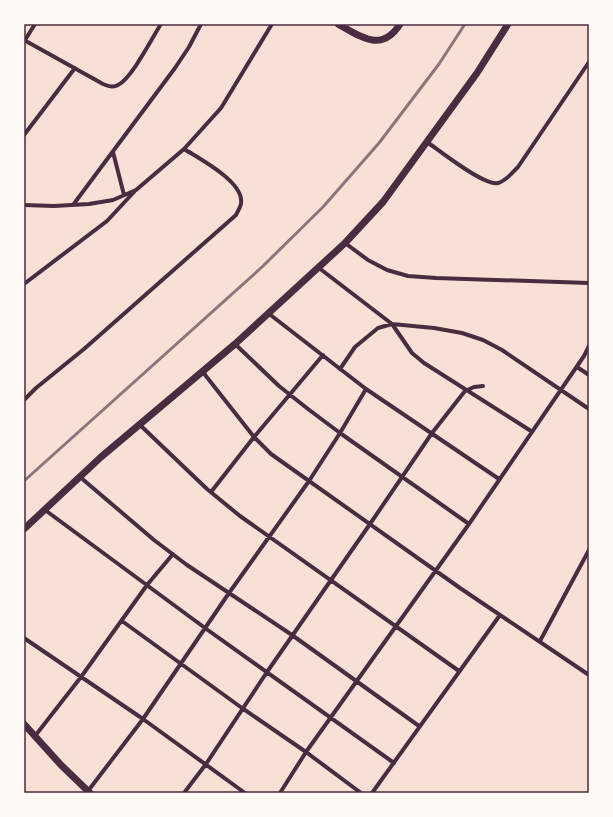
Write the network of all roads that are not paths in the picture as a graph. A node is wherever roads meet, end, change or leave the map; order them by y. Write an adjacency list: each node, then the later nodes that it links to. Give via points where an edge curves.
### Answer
1 (35, 24): 8 (street)
2 (161, 24): 10 (street, via 136,64 118,85 111,87 103,84)
3 (201, 24): 14 (street, via 175,68)
4 (272, 24): 13 (street, via 221,108)
5 (338, 24): 6 (street, via 362,37 376,41 390,36)
6 (400, 24)
7 (508, 24): 12 (street, via 477,73)
8 (24, 40): 10 (street)
9 (589, 62): 12 (street, via 518,167 498,183 480,179)
10 (75, 68): 11 (street)
11 (24, 135)
12 (427, 142): 19 (street, via 383,202)
13 (184, 149): 15 (street); 37 (street, via 234,185 241,204 236,215)
14 (113, 152): 16 (street); 18 (street)
15 (136, 190): 16 (street); 22 (street, via 107,221)
16 (124, 195): 18 (street, via 113,200)
17 (24, 205): 18 (street)
18 (73, 205)
19 (346, 243): 20 (street); 21 (street, via 368,260 387,270 408,276)
20 (319, 268): 23 (street); 24 (street)
21 (589, 283)
22 (24, 284)
23 (268, 314): 25 (street); 27 (street)
24 (392, 324): 29 (street, via 378,328 366,336); 34 (street, via 412,353); 35 (street, via 462,332 483,340)
25 (235, 344): 30 (street); 36 (street)
26 (589, 346): 28 (street)
27 (323, 355): 29 (street); 36 (street)
28 (576, 367): 31 (street); 35 (street)
29 (340, 369): 33 (street)
30 (202, 370): 39 (street); 43 (street)
31 (589, 375)
32 (483, 386): 34 (street)
33 (366, 388): 41 (street); 42 (street)
34 (467, 390): 40 (street); 42 (street)
35 (560, 390): 38 (street); 40 (street)
36 (290, 394): 41 (street); 43 (street)
37 (24, 400)
38 (589, 409)
39 (140, 425): 44 (street); 48 (street)
40 (532, 431): 46 (street)
41 (340, 433): 45 (street); 47 (street)
42 (432, 433): 45 (street); 46 (street)
43 (254, 437): 47 (street, via 271,454); 48 (street)
44 (80, 477): 49 (street); 55 (street)
45 (402, 477): 50 (street); 51 (street)
46 (499, 479): 51 (street)
47 (309, 481): 50 (street); 53 (street)
48 (211, 492): 53 (street)
49 (45, 510): 52 (street); 58 (street)
50 (370, 524): 56 (street); 57 (street)
51 (469, 524): 56 (street)
52 (24, 530)
53 (270, 538): 57 (street); 59 (street)
54 (589, 550): 66 (street)
55 (173, 554): 58 (street); 59 (street)
56 (435, 570): 60 (street); 62 (street)
57 (330, 580): 62 (street); 64 (street)
58 (147, 585): 61 (street); 63 (street)
59 (229, 593): 63 (street); 64 (street)
60 (500, 615): 66 (street); 68 (street)
61 (122, 621): 67 (street); 71 (street)
62 (396, 626): 68 (street); 72 (street)
63 (205, 628): 67 (street); 69 (street)
64 (292, 635): 69 (street); 72 (street)
65 (24, 638): 71 (street)
66 (540, 641): 70 (street)
67 (181, 663): 73 (street); 74 (street)
68 (459, 671): 77 (street)
69 (267, 672): 73 (street); 75 (street)
70 (589, 675)
71 (81, 677): 74 (street); 78 (street)
72 (357, 682): 75 (street); 77 (street)
73 (242, 708): 79 (street); 81 (street)
74 (143, 719): 81 (street); 82 (street)
75 (331, 719): 79 (street); 80 (street)
76 (24, 724): 78 (street)
77 (420, 726): 80 (street)
78 (35, 736): 82 (street)
79 (306, 752): 85 (street); 86 (street)
80 (394, 763): 87 (street)
81 (206, 764): 83 (street); 84 (street)
82 (89, 792)
83 (184, 793)
84 (245, 793)
85 (280, 793)
86 (361, 793)
87 (372, 793)

